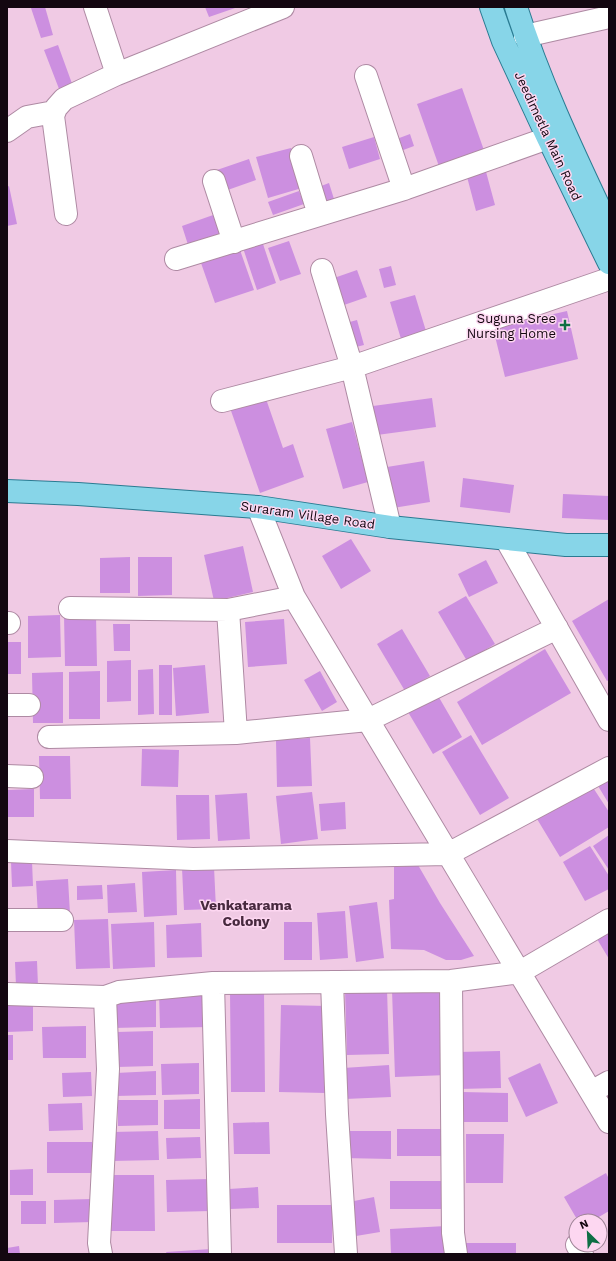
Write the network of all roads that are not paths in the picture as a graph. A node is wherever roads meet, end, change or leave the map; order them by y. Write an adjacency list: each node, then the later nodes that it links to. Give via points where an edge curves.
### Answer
1 (94, 7): 7 (street)
2 (283, 7): 7 (street)
3 (491, 7): 11 (main road, Jeedimetla Main Road)
4 (516, 7): 6 (main road, Jeedimetla Main Road)
5 (609, 17): 6 (street)
6 (525, 36): 17 (main road, Jeedimetla Main Road, via 565,135)
7 (117, 74): 9 (street, via 64,99)
8 (366, 76): 14 (street)
9 (54, 112): 10 (street, via 27,117); 15 (street)
10 (7, 131)
11 (548, 138): 14 (street); 20 (main road, Jeedimetla Main Road)
12 (301, 156): 16 (street)
13 (214, 181): 18 (street)
14 (404, 189): 16 (street)
15 (66, 214)
16 (320, 215): 18 (street)
17 (609, 228)
18 (234, 242): 19 (street)
19 (176, 259)
20 (609, 263)
21 (322, 270): 23 (street)
22 (609, 279): 23 (street)
23 (352, 367): 24 (street); 27 (street)
24 (222, 401)
25 (7, 491): 26 (main road, Suraram Village Road)
26 (258, 507): 27 (main road, Suraram Village Road); 30 (street)
27 (390, 527): 28 (main road, Suraram Village Road)
28 (506, 539): 29 (main road, Suraram Village Road); 33 (street)
29 (608, 546)
30 (294, 596): 32 (street); 36 (street)
31 (70, 608): 32 (street)
32 (228, 610): 38 (street)
33 (557, 628): 36 (street); 37 (street)
34 (7, 705): 35 (street)
35 (29, 705)
36 (368, 720): 38 (street); 44 (street)
37 (609, 720)
38 (236, 734): 39 (street)
39 (49, 737)
40 (609, 768): 44 (street)
41 (7, 776): 42 (street)
42 (32, 777)
43 (7, 851): 44 (street, via 193,859)
44 (448, 854): 48 (street)
45 (7, 920): 46 (street)
46 (62, 920)
47 (609, 920): 48 (street)
48 (520, 972): 49 (street); 54 (street)
49 (451, 981): 50 (street); 59 (street, via 453,1233)
50 (332, 982): 51 (street); 58 (street)
51 (213, 983): 53 (street, via 119,992); 57 (street)
52 (7, 994): 53 (street)
53 (105, 997): 56 (street, via 108,1069 99,1243)
54 (600, 1087): 55 (street)
55 (609, 1122)
56 (101, 1254)
57 (220, 1254)
58 (346, 1254)
59 (456, 1254)

